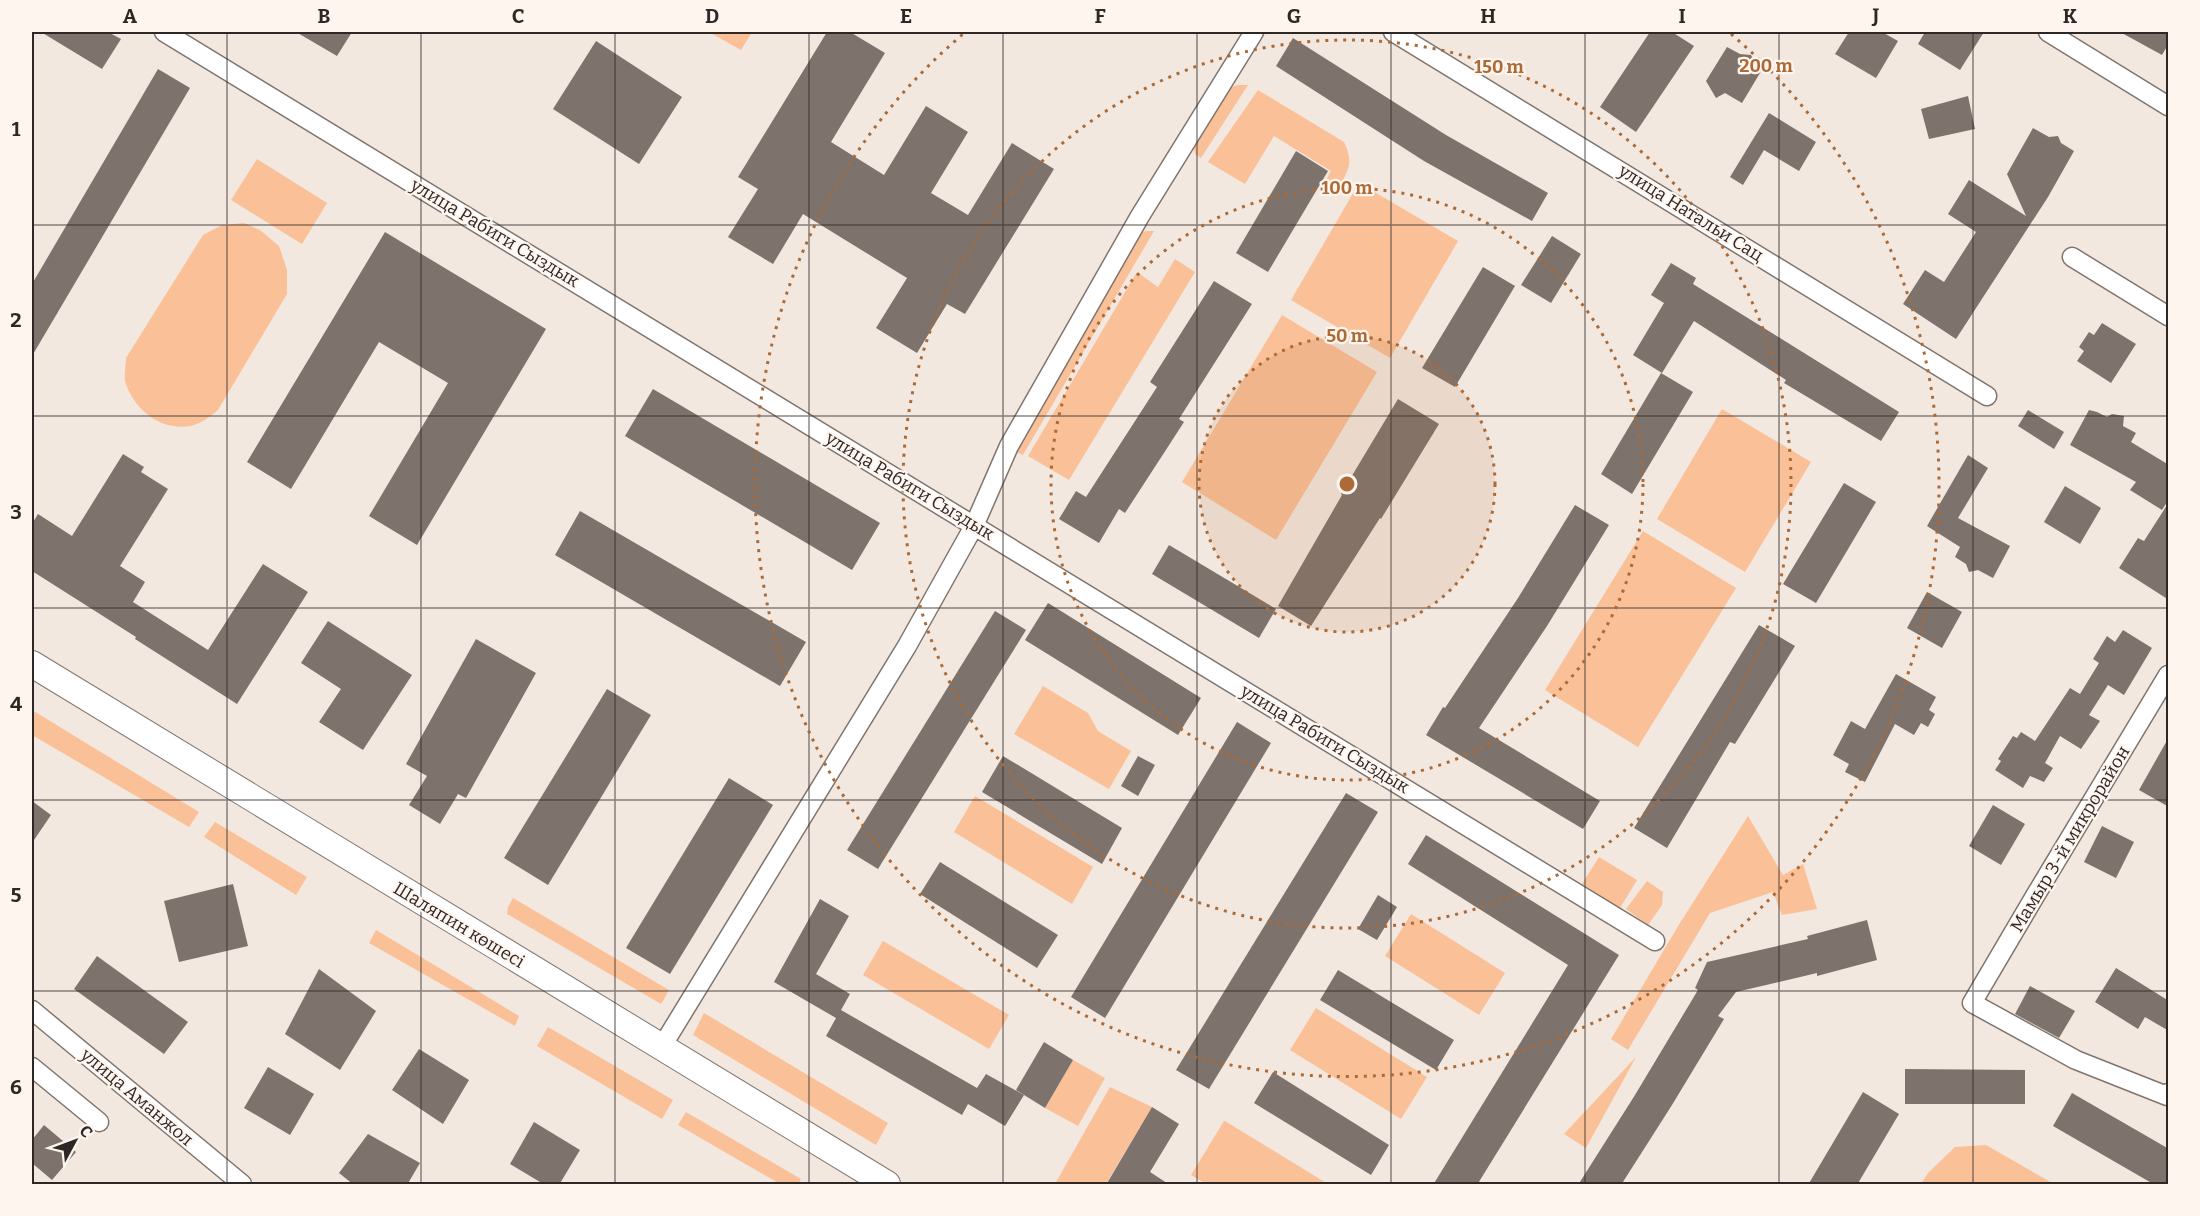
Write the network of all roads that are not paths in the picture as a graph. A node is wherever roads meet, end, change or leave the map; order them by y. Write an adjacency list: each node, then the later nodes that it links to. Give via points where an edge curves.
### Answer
1 (164, 32): 9 (street, улица Рабиги Сыздык)
2 (1254, 32): 9 (street, via 1140,216 1009,446)
3 (1393, 32): 8 (street, улица Натальи Сац)
4 (2048, 32): 5 (street)
5 (2169, 106)
6 (2072, 257): 7 (street)
7 (2169, 316)
8 (1987, 396)
9 (974, 526): 12 (street, улица Рабиги Сыздык); 14 (street, via 907,646)
10 (32, 664): 14 (main road, Шаляпин көшесі)
11 (2169, 675): 16 (street, Мамыр 3-й микрорайон, via 1972,1003 2076,1060 2167,1096)
12 (1656, 941)
13 (32, 1010): 18 (street, улица Аманжол)
14 (662, 1048): 19 (main road, Шаляпин көшесі)
15 (32, 1067): 17 (street)
16 (2169, 1093)
17 (99, 1122)
18 (242, 1185)
19 (887, 1185)

